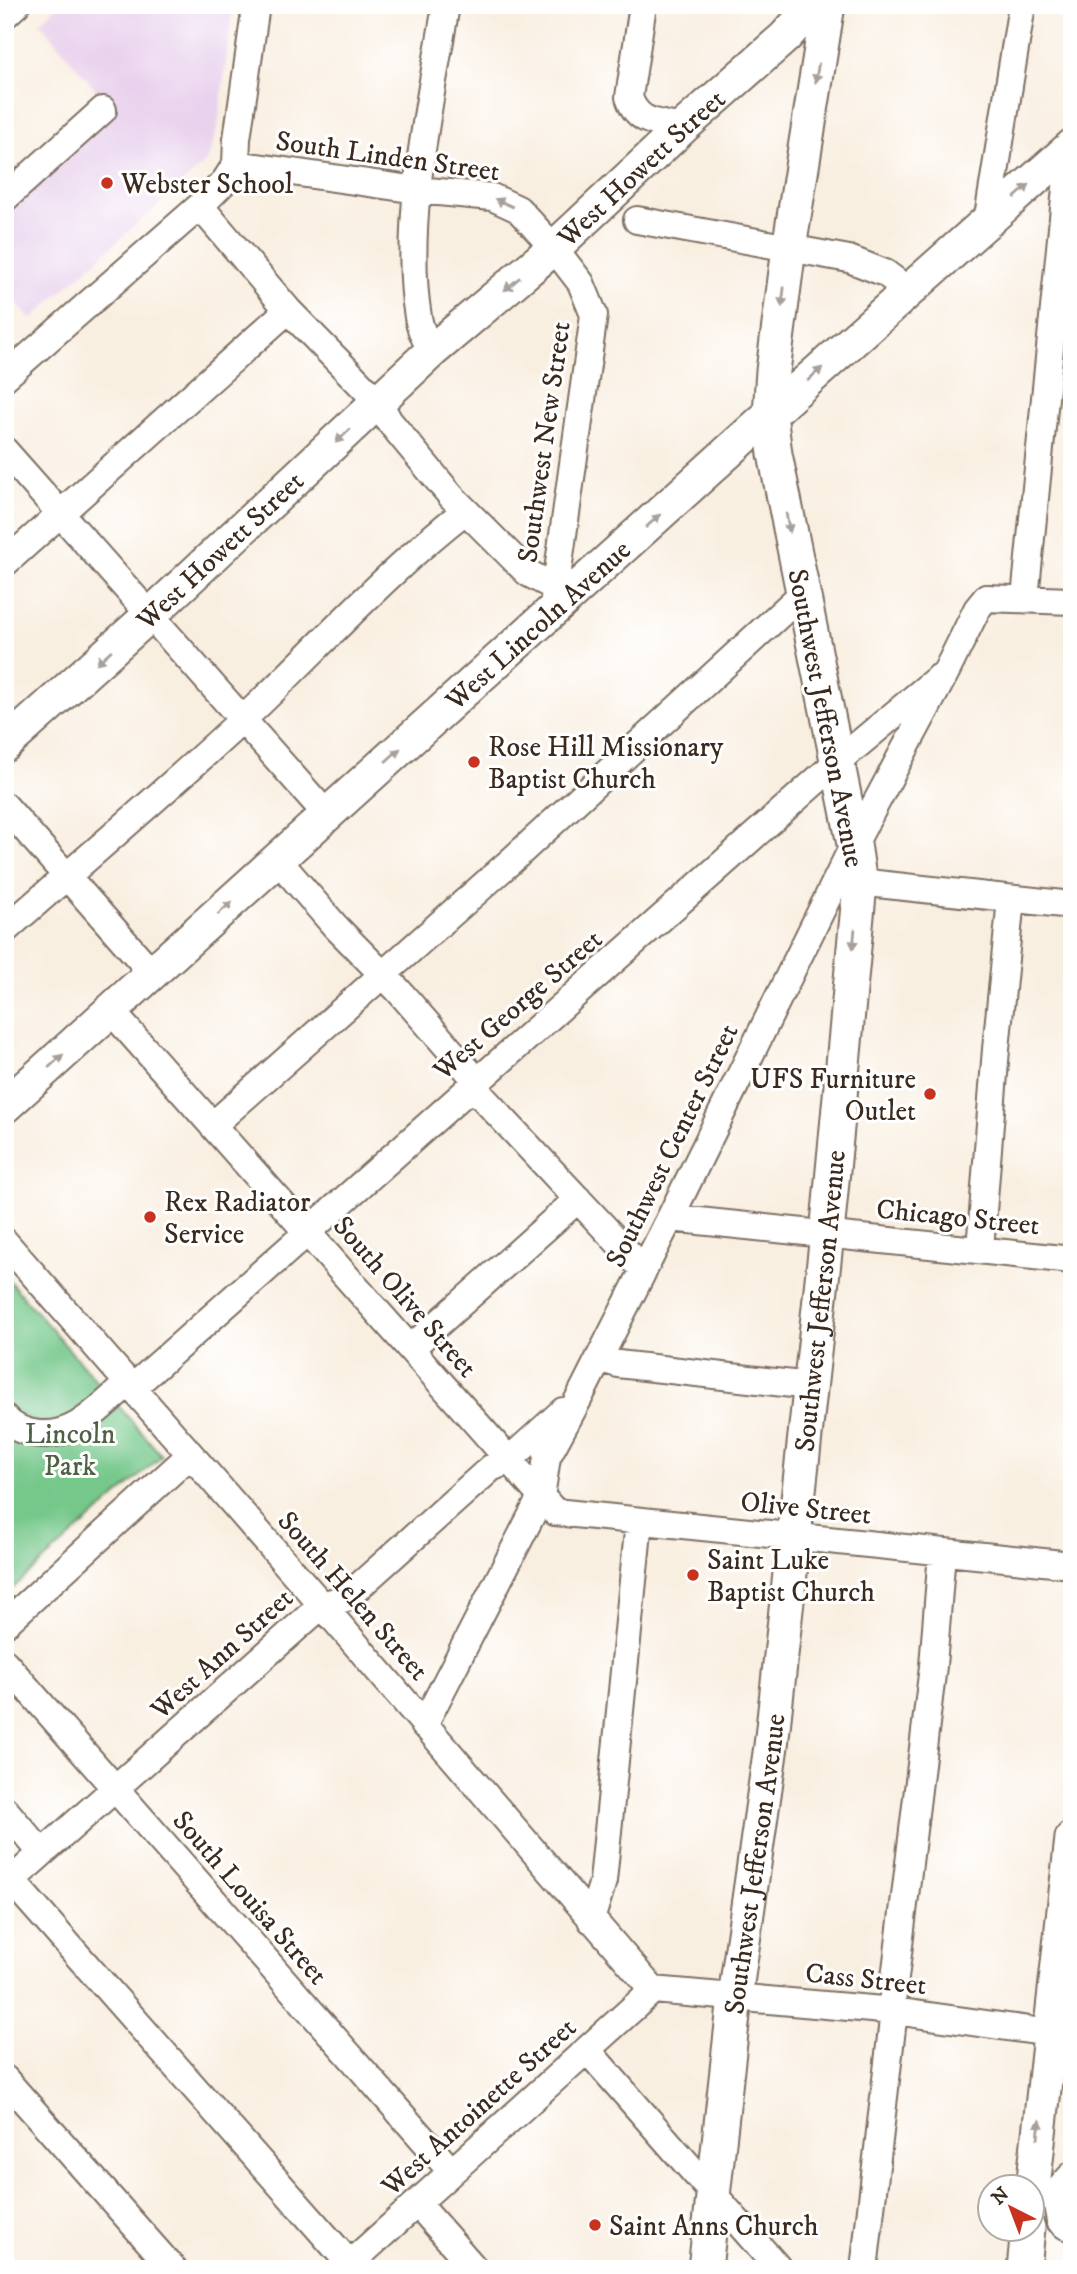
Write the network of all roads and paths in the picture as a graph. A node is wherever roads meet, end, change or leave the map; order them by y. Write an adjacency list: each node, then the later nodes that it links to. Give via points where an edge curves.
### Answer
1 (16, 5): 8 (street)
2 (256, 5): 12 (street)
3 (446, 5): 13 (street)
4 (643, 5): 10 (street, via 629,97 642,118)
5 (814, 5): 10 (main road, West Howett Street, via 785,37)
6 (828, 5): 19 (main road, Southwest Jefferson Avenue, one-way to 19)
7 (1022, 5): 17 (street)
8 (5, 15)
9 (103, 110): 14 (street)
10 (682, 128): 18 (main road, West Howett Street)
11 (1071, 147): 17 (main road, West Lincoln Avenue, one-way to 11); 31 (street)
12 (236, 164): 13 (street, South Linden Street); 15 (street)
13 (417, 190): 18 (street, South Linden Street, one-way to 13, via 518,209 492,197); 22 (street, via 414,261 418,317)
14 (5, 198)
15 (200, 206): 21 (street); 23 (street)
16 (637, 220): 19 (street)
17 (987, 223): 20 (main road, West Lincoln Avenue)
18 (554, 248): 22 (main road, West Howett Street, one-way to 22); 32 (street, Southwest New Street, via 581,283 594,315)
19 (789, 248): 20 (street, via 858,262 885,273); 25 (main road, Southwest Jefferson Avenue, one-way to 25)
20 (909, 291): 25 (main road, West Lincoln Avenue, one-way to 20)
21 (288, 310): 24 (street); 28 (street)
22 (432, 351): 24 (main road, West Howett Street)
23 (5, 377)
24 (379, 403): 27 (street, via 388,421); 34 (main road, West Howett Street, one-way to 34)
25 (770, 414): 30 (main road, Southwest Jefferson Avenue, one-way to 30); 32 (main road, West Lincoln Avenue, one-way to 25)
26 (5, 451): 28 (street)
27 (465, 511): 32 (street); 36 (street, via 388,577)
28 (61, 513): 29 (street); 34 (street)
29 (5, 563)
30 (802, 594): 38 (main road, Southwest Jefferson Avenue); 48 (street)
31 (1025, 598): 33 (street); 35 (street, via 986,598)
32 (554, 601): 40 (main road, West Lincoln Avenue, one-way to 32)
33 (1072, 601)
34 (150, 615): 36 (street); 37 (main road, West Howett Street, one-way to 37)
35 (947, 670): 38 (street, West George Street); 41 (street)
36 (243, 719): 40 (street); 43 (street)
37 (5, 745)
38 (836, 763): 41 (main road, Southwest Jefferson Avenue); 51 (street, West George Street)
39 (5, 806): 43 (street)
40 (327, 815): 42 (main road, West Lincoln Avenue)
41 (854, 844): 44 (main road, Southwest Jefferson Avenue)
42 (278, 860): 48 (street); 49 (main road, West Lincoln Avenue, one-way to 42)
43 (66, 876): 47 (street); 49 (street)
44 (849, 882): 45 (street); 55 (street, Southwest Center Street); 57 (main road, Southwest Jefferson Avenue, one-way to 57)
45 (1011, 899): 46 (street); 59 (street)
46 (1072, 905)
47 (5, 930)
48 (382, 973): 51 (street); 53 (street)
49 (153, 974): 50 (main road, West Lincoln Avenue)
50 (112, 1012): 52 (main road, West Lincoln Avenue, one-way to 50); 53 (street, South Olive Street)
51 (474, 1084): 54 (street); 56 (street, West George Street)
52 (5, 1106)
53 (213, 1125): 56 (street, South Olive Street)
54 (578, 1199): 61 (street); 62 (street)
55 (670, 1218): 57 (street, Chicago Street); 61 (street, Southwest Center Street)
56 (309, 1232): 62 (street, South Olive Street); 64 (street, West George Street)
57 (827, 1234): 59 (street, Chicago Street); 65 (main road, Southwest Jefferson Avenue)
58 (5, 1242): 64 (street, South Helen Street)
59 (979, 1249): 60 (street, Chicago Street)
60 (1072, 1260)
61 (644, 1270): 63 (street, Southwest Center Street)
62 (411, 1348): 69 (street, South Olive Street)
63 (599, 1359): 65 (street); 66 (street, Southwest Center Street)
64 (129, 1386): 67 (street, West George Street, via 61,1434 24,1432); 68 (street, South Helen Street)
65 (810, 1386): 72 (main road, Southwest Jefferson Avenue)
66 (580, 1396): 69 (street, West Ann Street); 70 (street, Southwest Center Street, via 547,1457)
67 (5, 1418)
68 (190, 1455): 75 (street, South Helen Street); 76 (street)
69 (509, 1460): 70 (street, South Olive Street); 75 (street, West Ann Street, via 491,1468 346,1598)
70 (541, 1497): 71 (street, Olive Street, via 555,1511); 78 (street, Southwest Center Street)
71 (639, 1521): 72 (street, Olive Street); 84 (street, via 603,1881)
72 (794, 1538): 73 (street, Olive Street); 86 (main road, Southwest Jefferson Avenue, via 771,1746)
73 (942, 1552): 74 (street, Olive Street); 87 (street)
74 (1072, 1565)
75 (322, 1605): 78 (street, South Helen Street); 79 (street, West Ann Street)
76 (5, 1624)
77 (5, 1663): 79 (street, South Louisa Street)
78 (424, 1725): 84 (street, South Helen Street)
79 (116, 1790): 82 (street, West Ann Street); 91 (street, South Louisa Street)
80 (5, 1810): 82 (street)
81 (1072, 1838): 88 (main road)
82 (42, 1853): 83 (street, West Ann Street)
83 (8, 1884): 97 (street)
84 (591, 1920): 85 (street, South Helen Street)
85 (653, 1990): 86 (street, Cass Street); 89 (street, West Antoinette Street)
86 (735, 1997): 87 (street, Cass Street); 93 (main road, Southwest Jefferson Avenue)
87 (893, 2011): 88 (street, Cass Street); 102 (street)
88 (1061, 2035): 92 (main road, one-way to 88)
89 (588, 2051): 91 (street, West Antoinette Street); 93 (street)
90 (5, 2078): 98 (street)
91 (451, 2171): 94 (street, West Antoinette Street)
92 (1048, 2189): 95 (street, via 1060,2221)
93 (715, 2195): 100 (main road, Southwest Jefferson Avenue); 101 (street)
94 (417, 2203): 97 (street, West Antoinette Street); 99 (street)
95 (1072, 2227)
96 (1027, 2242): 103 (main road)
97 (347, 2266)
98 (173, 2269)
99 (475, 2269)
100 (705, 2269)
101 (779, 2269)
102 (864, 2269)
103 (1024, 2269)

